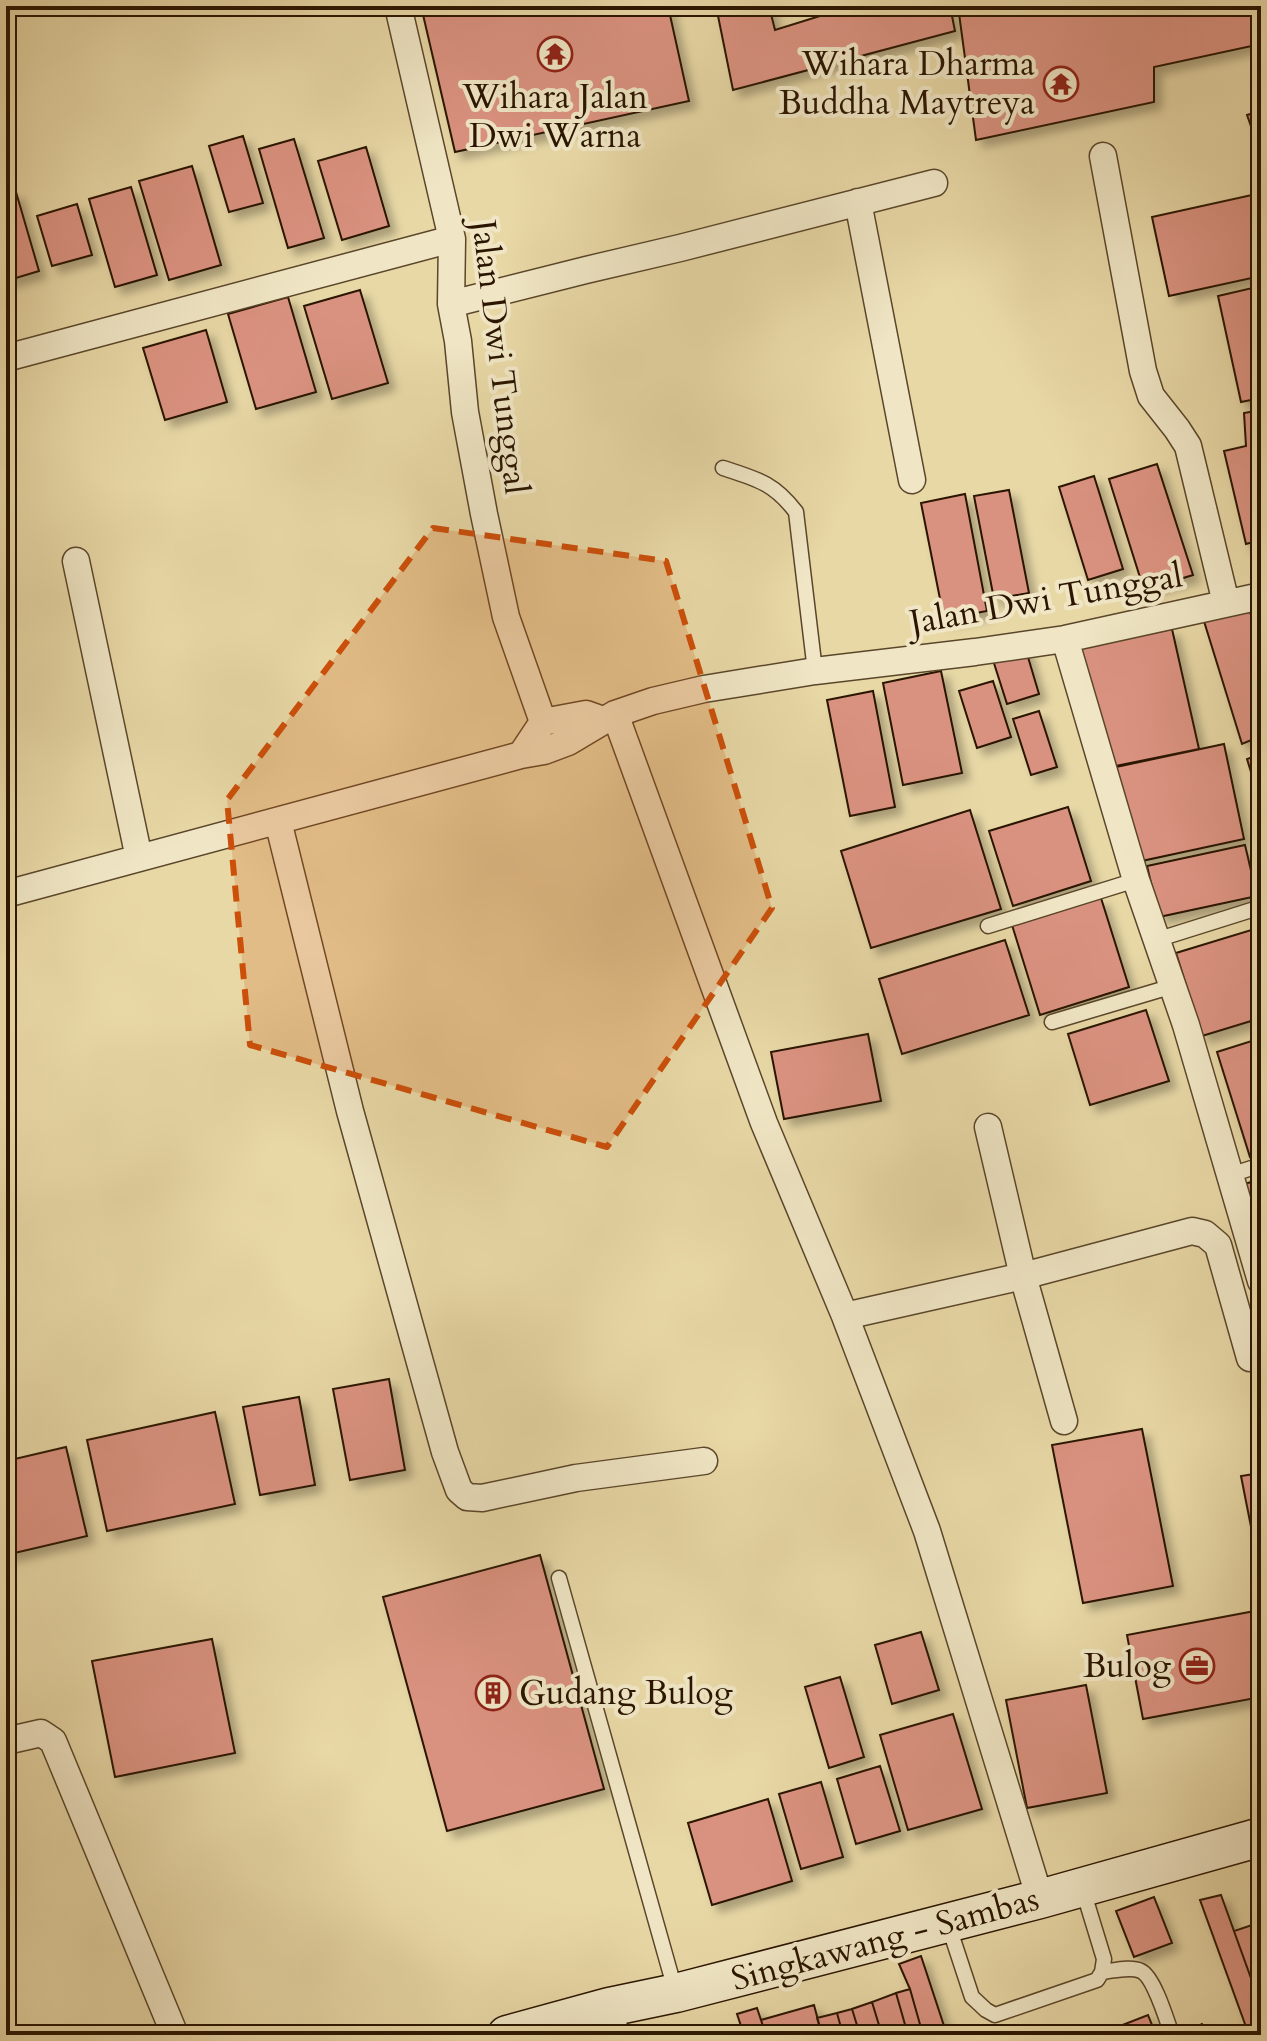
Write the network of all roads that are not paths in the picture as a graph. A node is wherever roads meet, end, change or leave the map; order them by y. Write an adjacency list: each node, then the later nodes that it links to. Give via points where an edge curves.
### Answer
1 (398, 6): 5 (street, Jalan Dwi Tunggal)
2 (1103, 156): 12 (street, via 1143,371 1151,396 1188,446)
3 (934, 183): 4 (street)
4 (858, 202): 6 (street); 9 (street)
5 (452, 239): 6 (street, Jalan Dwi Tunggal); 7 (street)
6 (451, 304): 16 (street, Jalan Dwi Tunggal, via 465,412 506,617)
7 (6, 358)
8 (723, 468): 14 (lane, via 758,479 784,496 796,512)
9 (912, 480)
10 (76, 561): 19 (street)
11 (1261, 596): 12 (street, Jalan Dwi Tunggal)
12 (1226, 603): 13 (street, Jalan Dwi Tunggal)
13 (1065, 639): 14 (street, Jalan Dwi Tunggal); 20 (street)
14 (815, 671): 15 (street, Jalan Dwi Tunggal, via 704,689)
15 (609, 717): 16 (street, via 586,714); 17 (street, Jalan Dwi Tunggal, via 568,742); 32 (street, via 764,1123)
16 (543, 722): 17 (street)
17 (521, 755): 18 (street, Jalan Dwi Tunggal)
18 (278, 821): 19 (street, Jalan Dwi Tunggal); 35 (street, via 354,1126 459,1490 482,1498 576,1478)
19 (139, 858): 21 (street, Jalan Dwi Tunggal)
20 (1136, 880): 23 (lane); 24 (street)
21 (6, 894)
22 (1261, 907): 24 (lane)
23 (988, 926)
24 (1156, 940): 25 (street)
25 (1173, 986): 26 (lane); 29 (street)
26 (1052, 1022)
27 (988, 1127): 30 (street)
28 (1261, 1165): 29 (lane)
29 (1230, 1175): 31 (street)
30 (1023, 1276): 32 (street); 33 (street, via 1192,1231 1205,1234 1218,1245); 34 (street)
31 (1261, 1281)
32 (845, 1316): 40 (street, via 927,1531)
33 (1250, 1358)
34 (1064, 1421)
35 (704, 1461)
36 (559, 1578): 43 (lane)
37 (6, 1741): 45 (street, via 41,1733 53,1741)
38 (1261, 1837): 39 (street, Singkawang - Sambas)
39 (1082, 1887): 40 (street, Singkawang - Sambas); 42 (lane, via 1104,1959)
40 (1040, 1899): 41 (street, Singkawang - Sambas)
41 (947, 1923): 42 (lane, via 972,1997 995,2015 1097,1980); 43 (street, Singkawang - Sambas)
42 (1102, 1972): 47 (lane, via 1139,1970 1148,1976)
43 (676, 1993): 44 (street, Singkawang - Sambas)
44 (612, 2021): 46 (street, Singkawang - Sambas)
45 (175, 2035)
46 (507, 2035)
47 (1172, 2035)

